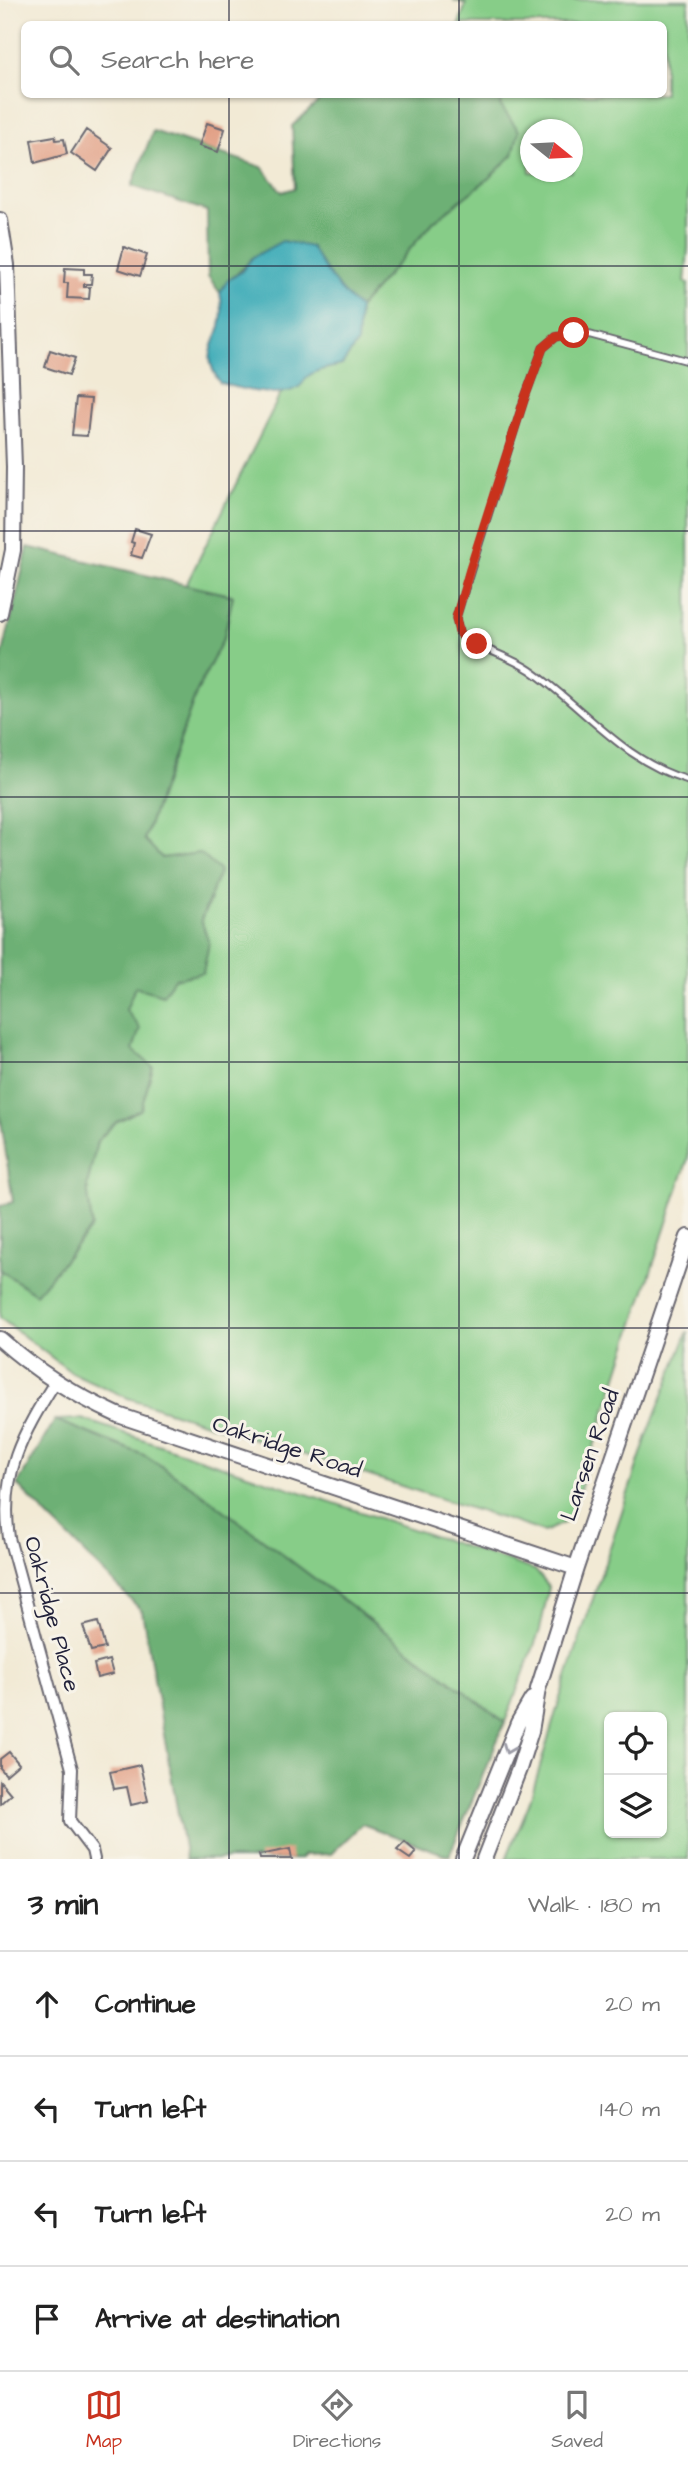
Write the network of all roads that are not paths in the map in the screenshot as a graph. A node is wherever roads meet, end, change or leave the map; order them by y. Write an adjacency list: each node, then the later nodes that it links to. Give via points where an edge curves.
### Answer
1 (0, 220): 3 (street, via 7,265 14,478 13,550)
2 (688, 361): 4 (lane, via 574,333 556,337 543,348 456,618 462,636 527,668 628,752)
3 (0, 613)
4 (688, 780)
5 (688, 1237): 8 (street, Larsen Road)
6 (0, 1339): 7 (street, Oakridge Road)
7 (55, 1382): 8 (street, Oakridge Road, via 118,1415); 10 (street, Oakridge Place, via 18,1447 4,1513 72,1769 70,1821)
8 (576, 1567): 9 (street, Larsen Road)
9 (538, 1689): 11 (street, one-way to 11, via 518,1723); 12 (street, via 527,1744)
10 (94, 1859)
11 (463, 1859)
12 (484, 1859)

